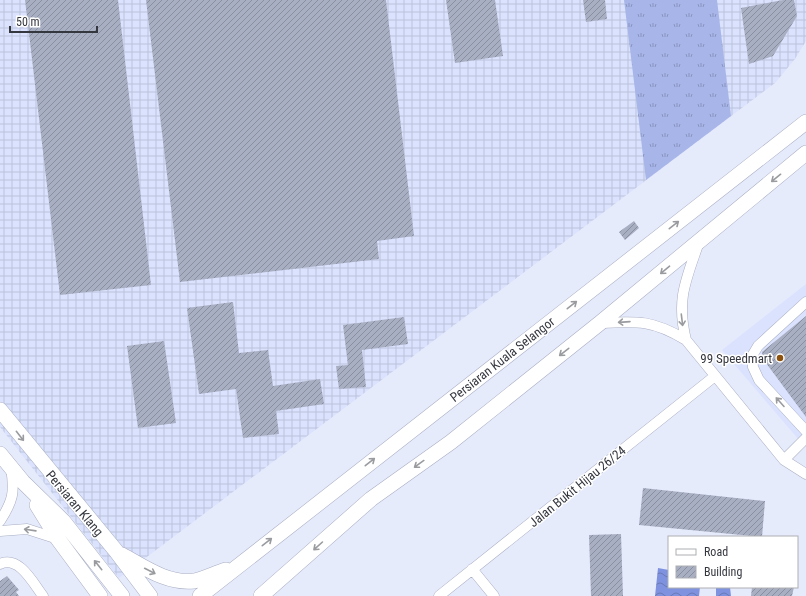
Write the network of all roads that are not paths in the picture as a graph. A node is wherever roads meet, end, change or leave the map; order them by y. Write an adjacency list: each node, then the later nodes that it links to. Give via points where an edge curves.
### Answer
1 (806, 122): 21 (main road, Persiaran Kuala Selangor, one-way to 1)
2 (806, 154): 3 (main road, one-way to 3)
3 (699, 242): 5 (main road, one-way to 5); 6 (street, one-way to 6, via 682,297 682,320)
4 (806, 302): 9 (street, one-way to 4, via 759,380 753,367 752,356 758,346)
5 (600, 323): 6 (street, one-way to 5, via 654,324 634,321); 28 (main road, one-way to 28, via 451,442 371,499)
6 (686, 340): 7 (street)
7 (715, 376): 12 (street); 22 (street, Jalan Bukit Hijau 26/24)
8 (0, 410): 19 (main road, Persiaran Klang, one-way to 19)
9 (806, 431)
10 (806, 438): 12 (street)
11 (0, 454): 13 (main road, Persiaran Klang)
12 (784, 460): 14 (street)
13 (10, 467): 15 (main road, Persiaran Klang); 16 (street, via 13,482 11,503)
14 (806, 474)
15 (23, 482): 18 (main road, Persiaran Klang); 25 (main road, Persiaran Klang, one-way to 15, via 62,521)
16 (0, 521)
17 (0, 531): 18 (street, one-way to 17, via 27,529)
18 (58, 539): 24 (main road, Persiaran Klang)
19 (116, 552): 21 (main road, one-way to 21, via 152,572 175,580 194,581); 26 (main road, Persiaran Klang)
20 (0, 564): 23 (street, via 12,562 18,565)
21 (237, 566): 27 (main road, Persiaran Kuala Selangor)
22 (472, 569): 29 (street, Jalan Bukit Hijau 26/24); 30 (street)
23 (43, 596)
24 (100, 596)
25 (122, 596)
26 (150, 596)
27 (200, 596)
28 (261, 596)
29 (439, 596)
30 (494, 596)

